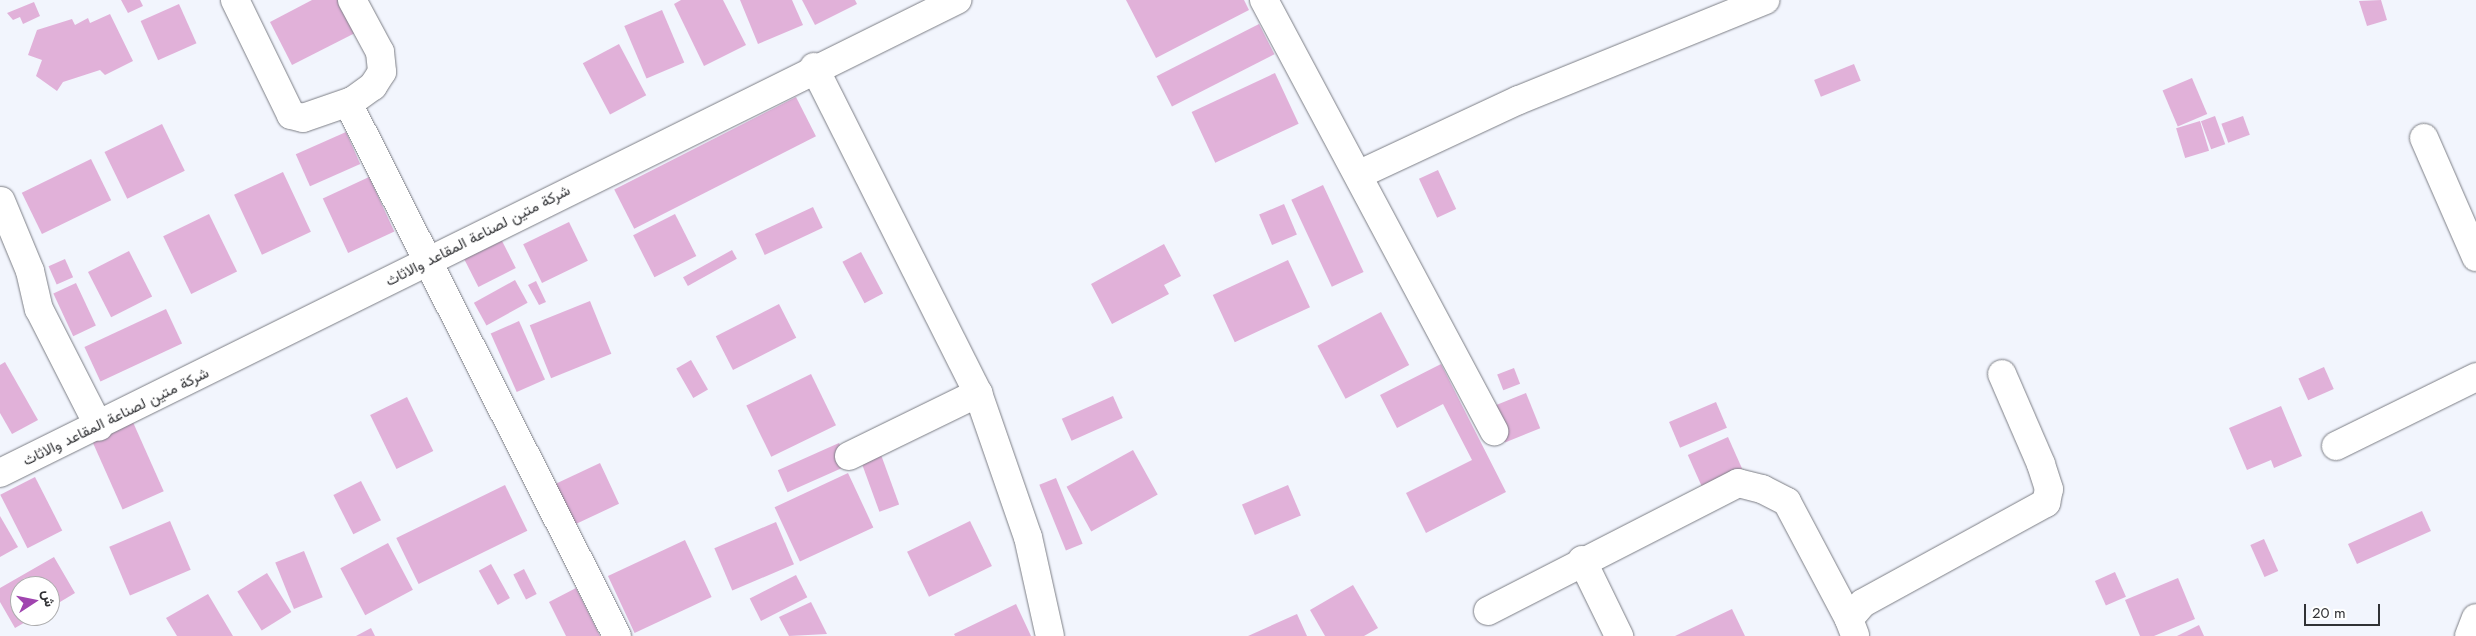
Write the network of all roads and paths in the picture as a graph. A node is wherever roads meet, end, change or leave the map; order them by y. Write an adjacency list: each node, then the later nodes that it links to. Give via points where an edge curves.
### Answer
1 (235, 0): 8 (street, via 291,115 303,118)
2 (352, 0): 8 (street, via 380,52 382,72 373,86)
3 (957, 0): 7 (street, شركة متين لصناعة المقاعد والاثاث)
4 (1264, 0): 10 (street)
5 (1765, 0): 6 (street)
6 (1730, 6): 10 (street)
7 (814, 67): 13 (street, شركة متين لصناعة المقاعد والاثاث); 16 (street)
8 (352, 101): 13 (street, via 352,111)
9 (2424, 138): 12 (street)
10 (1360, 174): 18 (street)
11 (1, 201): 17 (street, via 30,271 39,309)
12 (2476, 257)
13 (428, 261): 17 (street, شركة متين لصناعة المقاعد والاثاث); 26 (street)
14 (2002, 374): 25 (street, via 2041,464 2049,489 2046,503 1871,599)
15 (2476, 378): 19 (street)
16 (978, 393): 20 (street); 27 (street, via 1028,537)
17 (99, 427): 21 (street, شركة متين لصناعة المقاعد والاثاث)
18 (1494, 431)
19 (2336, 446)
20 (849, 456)
21 (0, 473)
22 (1582, 560): 23 (street); 25 (street, via 1738,483 1787,502); 28 (street)
23 (1488, 611)
24 (2476, 618): 29 (street)
25 (1852, 627)
26 (617, 636)
27 (1050, 636)
28 (1619, 636)
29 (2469, 636)

